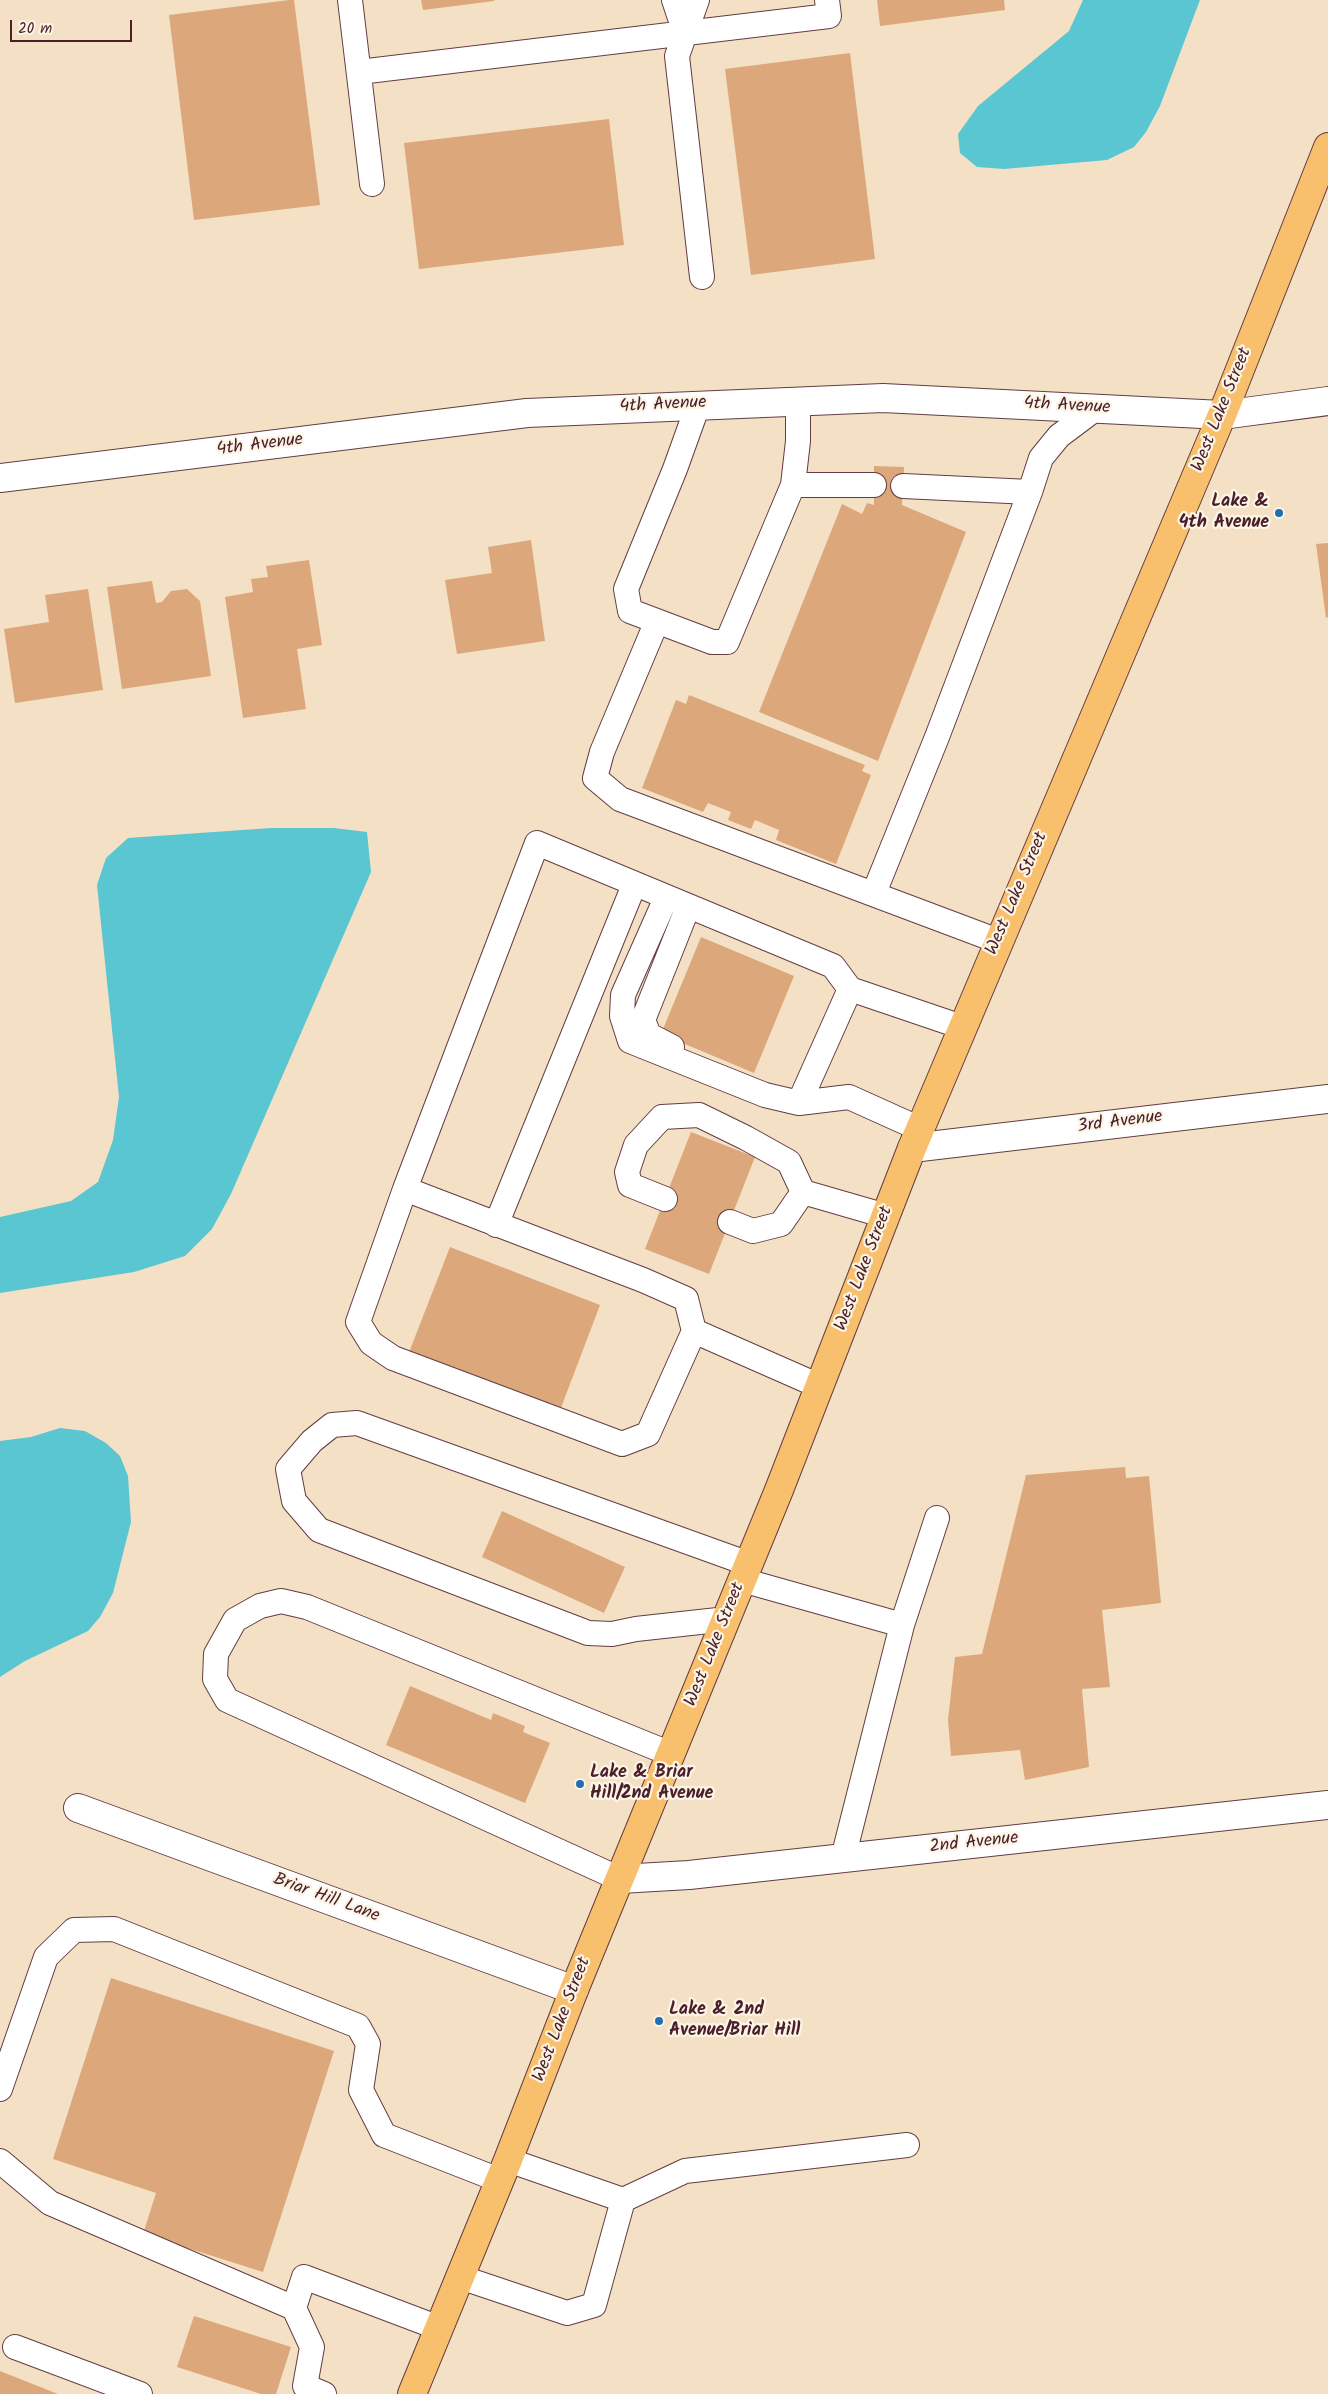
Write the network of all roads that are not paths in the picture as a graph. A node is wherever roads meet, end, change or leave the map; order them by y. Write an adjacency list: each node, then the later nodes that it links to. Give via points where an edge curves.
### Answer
1 (350, 0): 6 (lane)
2 (674, 0): 5 (lane)
3 (697, 0): 5 (lane)
4 (827, 0): 5 (lane, via 829,16)
5 (685, 33): 6 (lane); 10 (lane, via 677,56)
6 (359, 72): 9 (lane)
7 (1328, 147): 8 (main road, West Lake Street)
8 (1321, 183): 15 (main road, West Lake Street)
9 (372, 184)
10 (702, 277)
11 (798, 401): 13 (street, 4th Avenue); 14 (street, 4th Avenue, via 883,398); 17 (lane)
12 (1328, 401): 15 (street, 4th Avenue)
13 (698, 405): 16 (street, 4th Avenue, via 527,413); 21 (lane, via 626,589 630,611)
14 (1094, 409): 15 (street, 4th Avenue); 20 (lane, via 1059,436 1041,458)
15 (1222, 415): 25 (main road, West Lake Street)
16 (0, 478)
17 (793, 485): 18 (lane); 21 (lane, via 727,642 712,642)
18 (874, 485)
19 (903, 486): 20 (lane)
20 (1030, 492): 23 (lane)
21 (657, 621): 23 (lane, via 602,752 595,778 620,798)
22 (634, 885): 24 (lane); 31 (lane, via 537,843); 36 (lane)
23 (874, 893): 25 (lane)
24 (677, 903): 26 (lane, via 833,966); 29 (lane, via 623,995 622,1016 630,1041 764,1095)
25 (998, 941): 27 (main road, West Lake Street)
26 (850, 989): 27 (lane); 29 (lane)
27 (962, 1027): 30 (main road, West Lake Street)
28 (1328, 1099): 30 (street, 3rd Avenue)
29 (799, 1103): 30 (lane, via 850,1097)
30 (916, 1138): 34 (main road, West Lake Street)
31 (405, 1189): 36 (lane); 37 (lane, via 358,1322 371,1343 393,1358 622,1444 648,1434)
32 (803, 1192): 33 (lane, via 789,1162 699,1115 662,1117 636,1145 627,1172 630,1186); 34 (lane); 35 (lane, via 781,1224 753,1231)
33 (665, 1199)
34 (886, 1216): 38 (main road, West Lake Street)
35 (730, 1222)
36 (496, 1225): 37 (lane, via 686,1299)
37 (694, 1330): 38 (lane)
38 (819, 1386): 40 (main road, West Lake Street)
39 (937, 1518): 42 (lane)
40 (746, 1572): 41 (main road, West Lake Street); 41 (lane, via 357,1423 332,1425 312,1441 288,1469 294,1501 319,1530 588,1633 612,1634); 42 (lane)
41 (726, 1619): 43 (main road, West Lake Street)
42 (902, 1625): 46 (lane)
43 (671, 1754): 47 (main road, West Lake Street); 47 (lane, via 307,1607 281,1601 260,1606 235,1620 216,1654 215,1679 227,1700)
44 (1328, 1805): 46 (street, 2nd Avenue)
45 (78, 1808): 48 (street, Briar Hill Lane)
46 (843, 1858): 47 (street, 2nd Avenue)
47 (620, 1879): 48 (main road, West Lake Street)
48 (574, 1990): 52 (main road, West Lake Street)
49 (0, 2089): 52 (lane, via 46,1957 74,1930 114,1929 358,2026 368,2044 361,2090 384,2135)
50 (907, 2146): 53 (lane, via 685,2171)
51 (0, 2161): 55 (lane, via 50,2203)
52 (504, 2170): 53 (lane); 54 (main road, West Lake Street)
53 (623, 2200): 54 (lane, via 594,2305 567,2312)
54 (460, 2277): 56 (main road, West Lake Street)
55 (294, 2308): 56 (lane, via 304,2277); 58 (lane, via 312,2347)
56 (439, 2328): 59 (main road, West Lake Street)
57 (16, 2347): 60 (lane)
58 (309, 2391)
59 (419, 2393)
60 (140, 2394)

